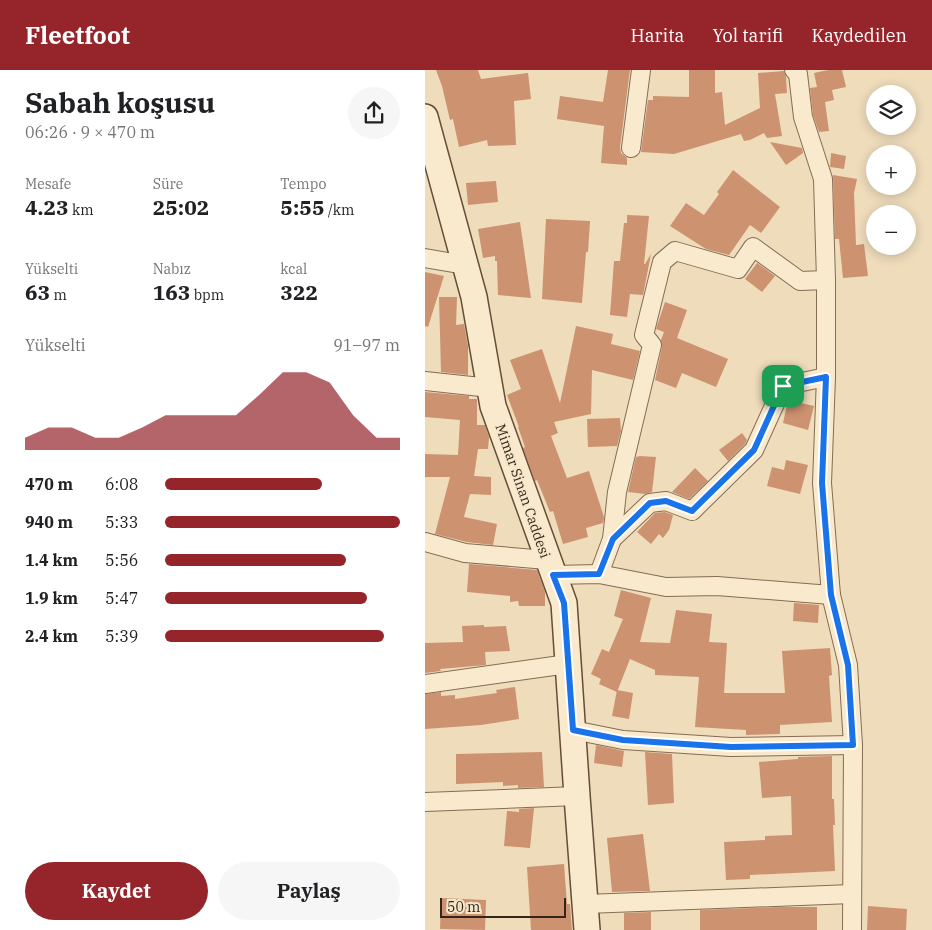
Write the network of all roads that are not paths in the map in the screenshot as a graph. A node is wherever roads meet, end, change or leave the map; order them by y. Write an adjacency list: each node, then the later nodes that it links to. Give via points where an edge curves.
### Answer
1 (641, 70): 4 (street)
2 (794, 70): 7 (street, via 798,74 803,117 823,179)
3 (425, 117): 6 (street, Mimar Sinan Caddesi)
4 (631, 148)
5 (425, 258): 6 (street)
6 (465, 265): 10 (street, Mimar Sinan Caddesi)
7 (826, 280): 8 (street); 11 (street, via 800,281 753,248 738,269 675,251 662,262 644,335 652,345 617,492)
8 (826, 377): 11 (street, via 783,386 754,450 692,511 666,501 650,503); 15 (street, via 822,483)
9 (425, 381): 10 (street)
10 (490, 388): 13 (street, Mimar Sinan Caddesi, via 493,406)
11 (613, 539): 14 (street)
12 (425, 542): 13 (street, via 465,553)
13 (550, 567): 14 (street); 16 (street, Mimar Sinan Caddesi, via 564,603)
14 (599, 574): 15 (street, via 666,586 717,586)
15 (831, 595): 19 (street, via 848,665)
16 (568, 664): 17 (street); 18 (street, Mimar Sinan Caddesi)
17 (425, 684)
18 (573, 730): 19 (street, via 623,740 731,747); 20 (street, Mimar Sinan Caddesi)
19 (853, 745): 22 (street)
20 (577, 796): 21 (street); 23 (street, Mimar Sinan Caddesi)
21 (425, 802)
22 (852, 894): 23 (street); 25 (street)
23 (586, 904): 24 (street, Mimar Sinan Caddesi)
24 (587, 930)
25 (852, 930)

